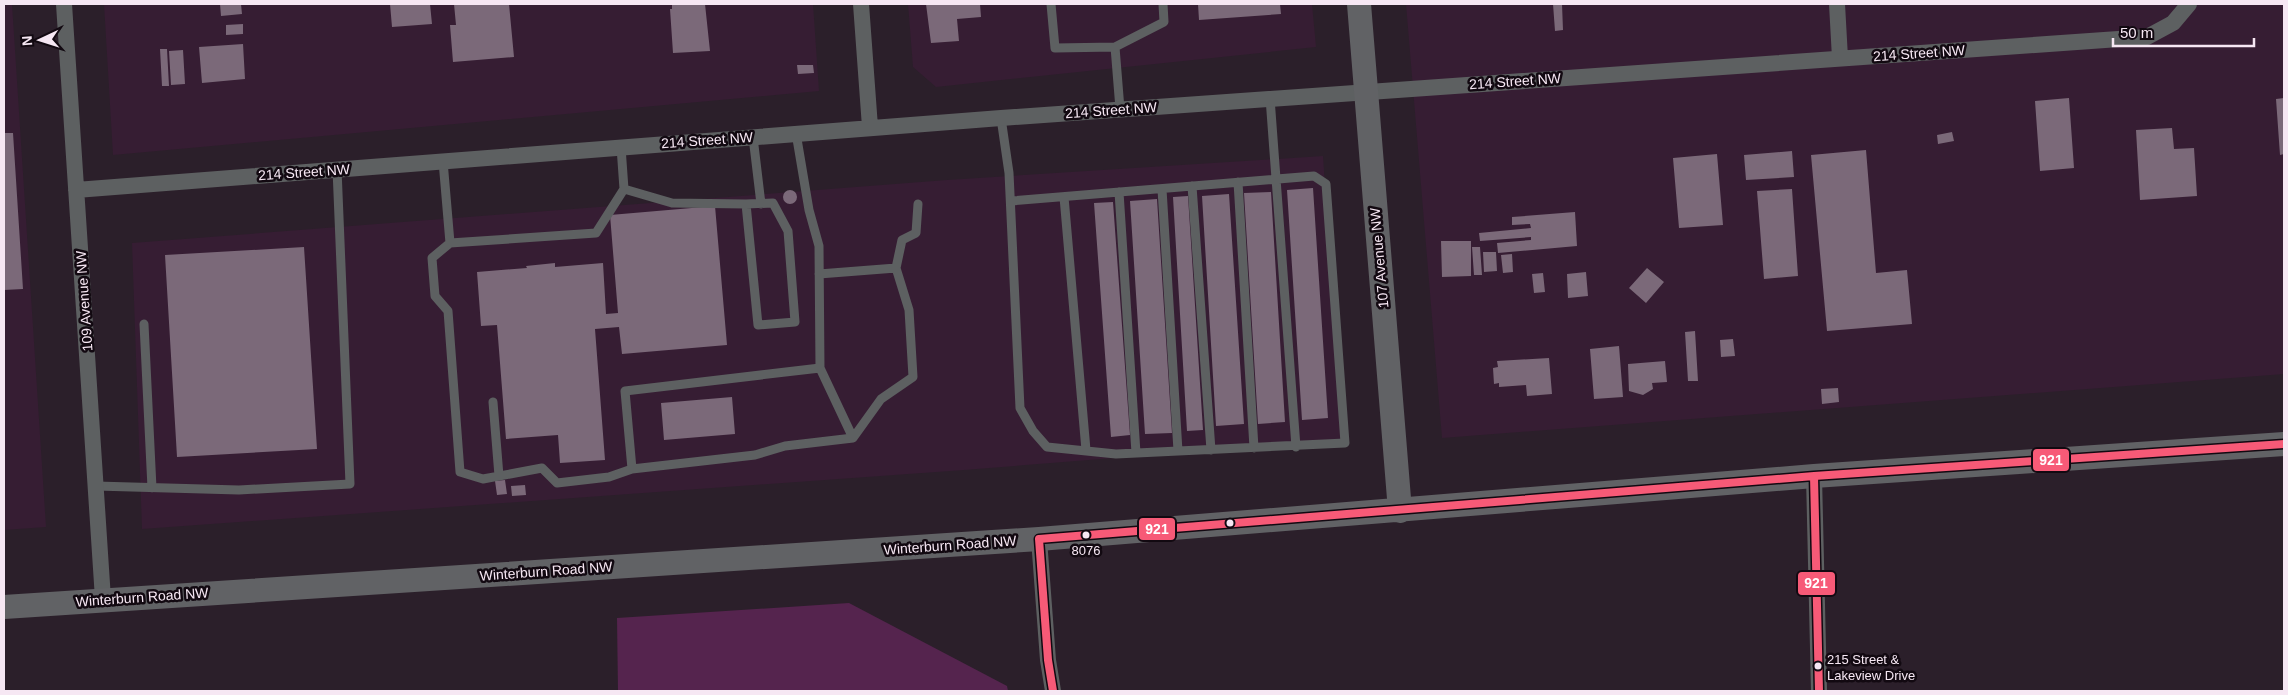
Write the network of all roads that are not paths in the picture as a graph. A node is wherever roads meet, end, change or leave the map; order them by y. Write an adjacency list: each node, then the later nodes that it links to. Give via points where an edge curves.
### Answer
1 (64, 4): 25 (street, 109 Avenue NW)
2 (861, 4): 14 (street)
3 (1051, 4): 8 (lane, via 1055,48)
4 (1163, 4): 8 (lane, via 1164,22)
5 (1359, 4): 10 (main road, 107 Avenue NW)
6 (1837, 4): 9 (street)
7 (2189, 4): 9 (street, 214 Street NW, via 2173,23 2147,37)
8 (1115, 47): 12 (lane)
9 (1840, 58): 10 (street, 214 Street NW)
10 (1366, 91): 11 (street, 214 Street NW); 51 (main road, 107 Avenue NW)
11 (1270, 98): 12 (street, 214 Street NW); 20 (lane)
12 (1120, 109): 13 (street, 214 Street NW)
13 (1002, 118): 14 (street, 214 Street NW); 28 (lane)
14 (870, 128): 15 (street, 214 Street NW)
15 (796, 133): 16 (street, 214 Street NW); 34 (lane, via 809,210 819,246)
16 (753, 137): 17 (street, 214 Street NW); 30 (lane)
17 (621, 147): 18 (street, 214 Street NW); 23 (lane)
18 (443, 161): 19 (street, 214 Street NW); 32 (lane)
19 (337, 169): 25 (street, 214 Street NW); 50 (lane, via 350,484 239,490)
20 (1278, 179): 21 (lane); 40 (lane); 40 (lane, via 1314,176 1326,184 1344,433 1344,443)
21 (1238, 182): 22 (lane); 41 (lane)
22 (1192, 186): 24 (lane); 43 (lane)
23 (624, 189): 29 (lane, via 672,203); 32 (lane, via 596,233)
24 (1162, 189): 26 (lane); 44 (lane)
25 (76, 190): 49 (street, 109 Avenue NW)
26 (1119, 192): 27 (lane); 45 (lane)
27 (1064, 197): 28 (lane); 42 (lane)
28 (1011, 201): 42 (lane, via 1020,408 1047,447)
29 (746, 204): 30 (lane); 30 (lane, via 758,326 794,322 788,232 773,203)
30 (761, 204)
31 (918, 204): 33 (lane, via 916,233 902,240)
32 (450, 243): 47 (lane, via 432,258 435,296 448,312 460,472 483,479)
33 (896, 268): 34 (lane); 38 (lane, via 908,310 913,377 881,399)
34 (819, 274): 36 (lane)
35 (144, 324): 50 (lane)
36 (820, 368): 38 (lane); 46 (lane, via 625,391)
37 (493, 402): 47 (lane)
38 (853, 438): 46 (lane, via 786,446 756,455)
39 (2284, 444): 48 (main road, Winterburn Road NW)
40 (1296, 446): 41 (lane)
41 (1254, 448): 43 (lane)
42 (1086, 450): 45 (lane)
43 (1211, 450): 44 (lane)
44 (1178, 451): 45 (lane)
45 (1136, 453)
46 (632, 469): 47 (lane, via 609,477 557,483 542,468)
47 (499, 476)
48 (1814, 476): 51 (main road, Winterburn Road NW); 56 (street)
49 (96, 486): 50 (lane); 53 (street, 109 Avenue NW)
50 (152, 488)
51 (1400, 511): 52 (main road, Winterburn Road NW)
52 (1039, 539): 53 (main road, Winterburn Road NW); 55 (street)
53 (103, 599): 54 (main road, Winterburn Road NW)
54 (4, 606)
55 (1053, 691)
56 (1819, 691)

